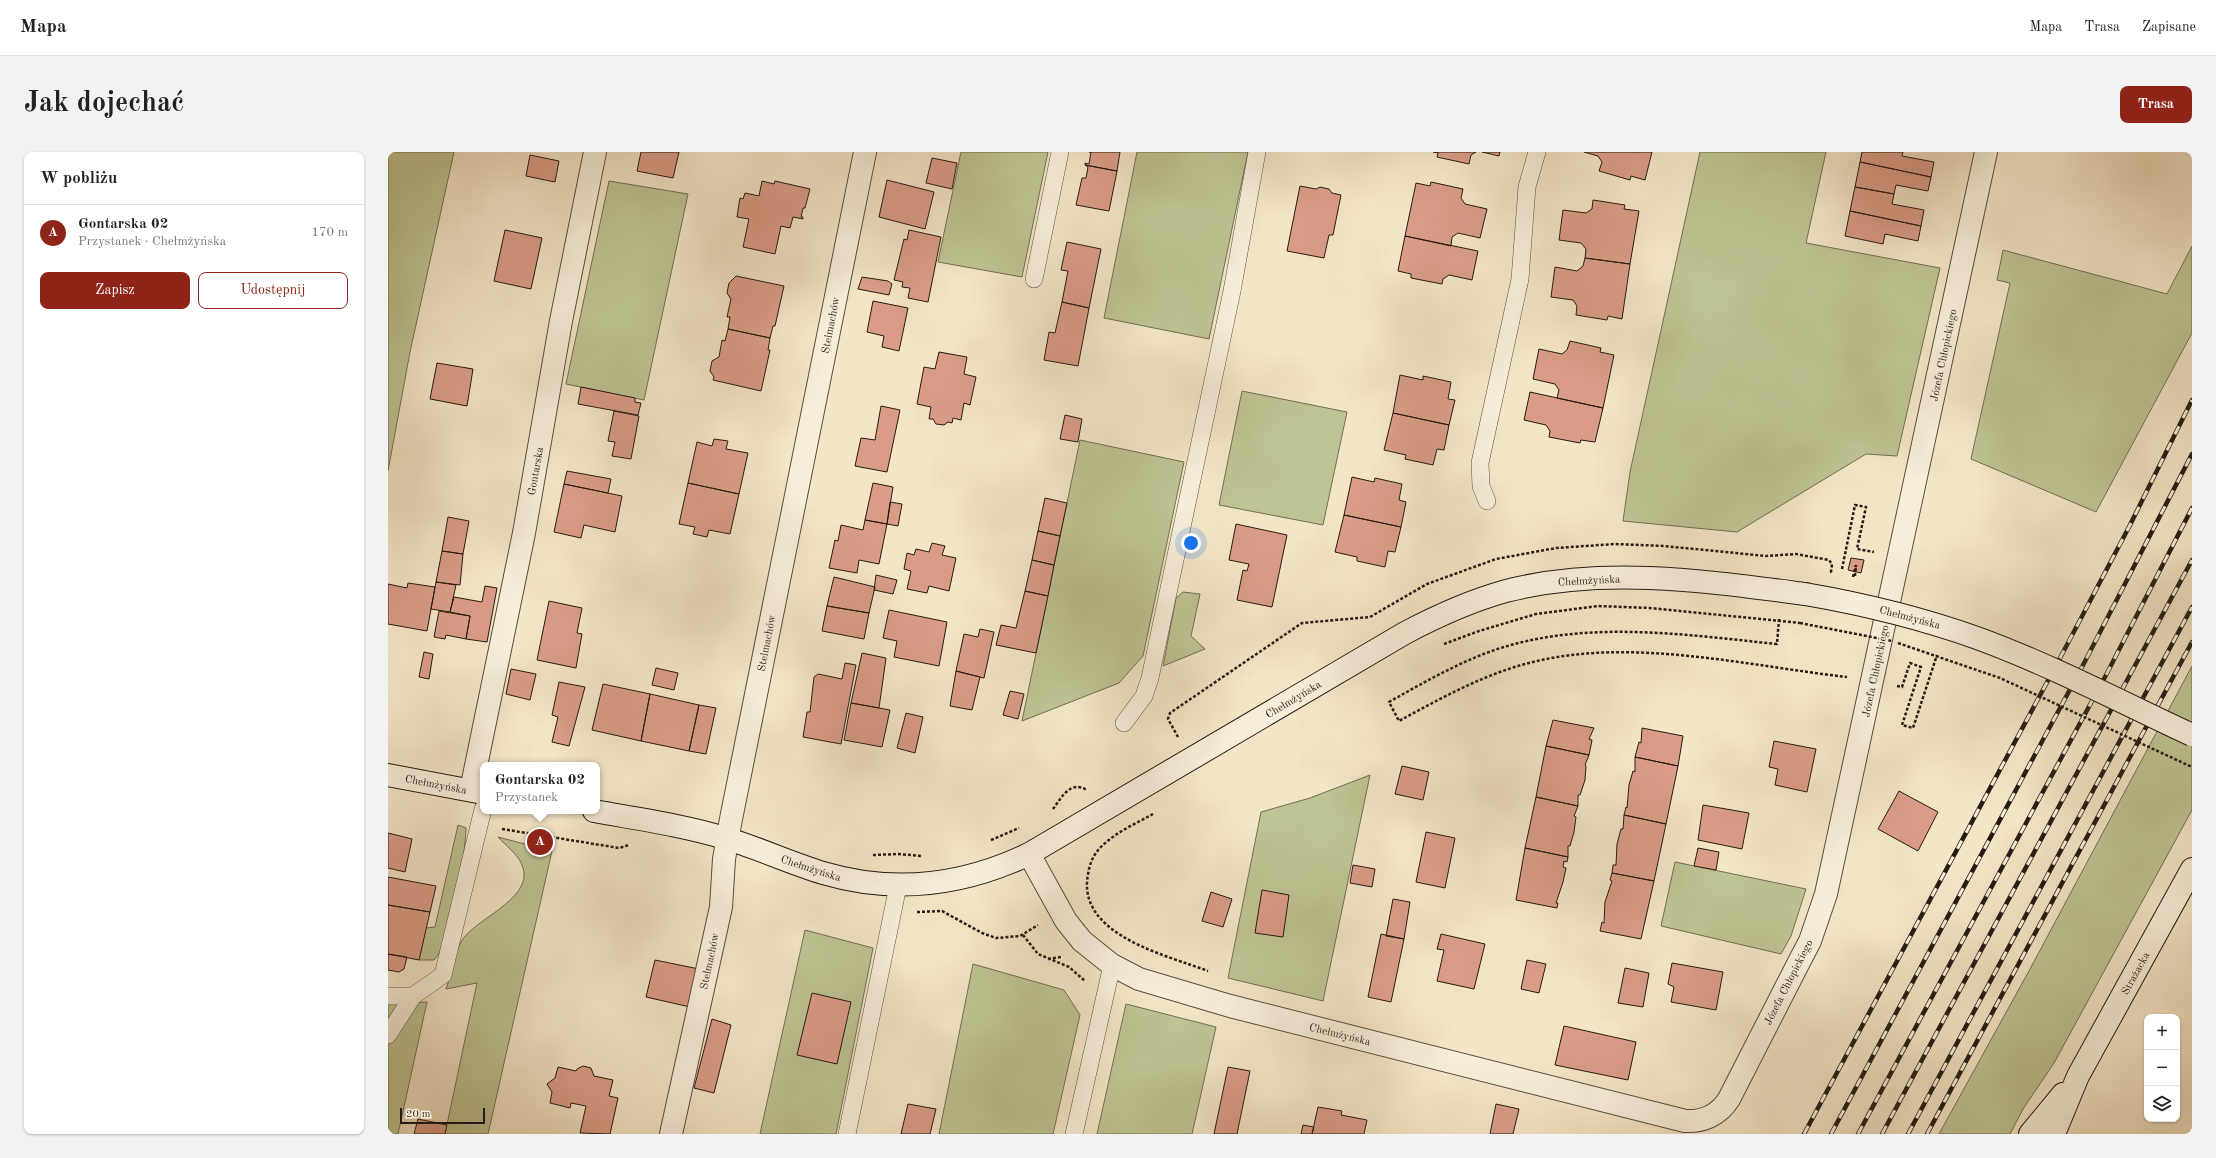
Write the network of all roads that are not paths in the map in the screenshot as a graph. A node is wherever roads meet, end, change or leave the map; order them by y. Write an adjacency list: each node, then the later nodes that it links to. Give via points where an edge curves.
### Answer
1 (595, 152): 11 (street, Gontarska, via 561,321)
2 (864, 152): 17 (street, Stelmachów)
3 (1060, 152): 7 (lane)
4 (1256, 152): 9 (lane, via 1232,291 1150,678 1144,696)
5 (1537, 152): 8 (lane, via 1527,187 1520,279 1480,463 1481,486)
6 (1986, 152): 26 (street, Józefa Chłopickiego, via 1826,894 1810,941 1729,1099 1720,1110)
7 (1034, 279)
8 (1487, 502)
9 (1124, 722)
10 (2192, 735): 18 (street, Chełmżyńska, bridge, via 2036,662 1978,638 1897,613 1805,594 1669,580 1611,577 1546,583 1485,597 1405,633)
11 (482, 762)
12 (388, 775): 14 (street, Chełmżyńska)
13 (480, 775): 14 (street, Gontarska)
14 (477, 791)
15 (600, 812): 17 (street, Chełmżyńska, via 676,826)
16 (481, 816): 23 (lane, via 443,975)
17 (728, 839): 20 (street, Chełmżyńska, via 838,877); 27 (street, Stelmachów, via 721,907)
18 (1029, 854): 20 (street, Chełmżyńska, via 970,877); 21 (street, Chełmżyńska, via 1073,932 1091,950)
19 (2192, 869): 25 (street, Strażacka)
20 (898, 886): 28 (lane)
21 (1112, 965): 26 (street, Chełmżyńska, via 1139,979 1249,1011 1685,1121); 29 (lane)
22 (388, 996): 23 (lane)
23 (413, 996): 24 (lane)
24 (388, 1035)
25 (2078, 1076): 30 (street, Strażacka); 31 (street, Strażacka)
26 (1708, 1118)
27 (671, 1134)
28 (847, 1134)
29 (1074, 1134)
30 (2030, 1134)
31 (2054, 1134)

